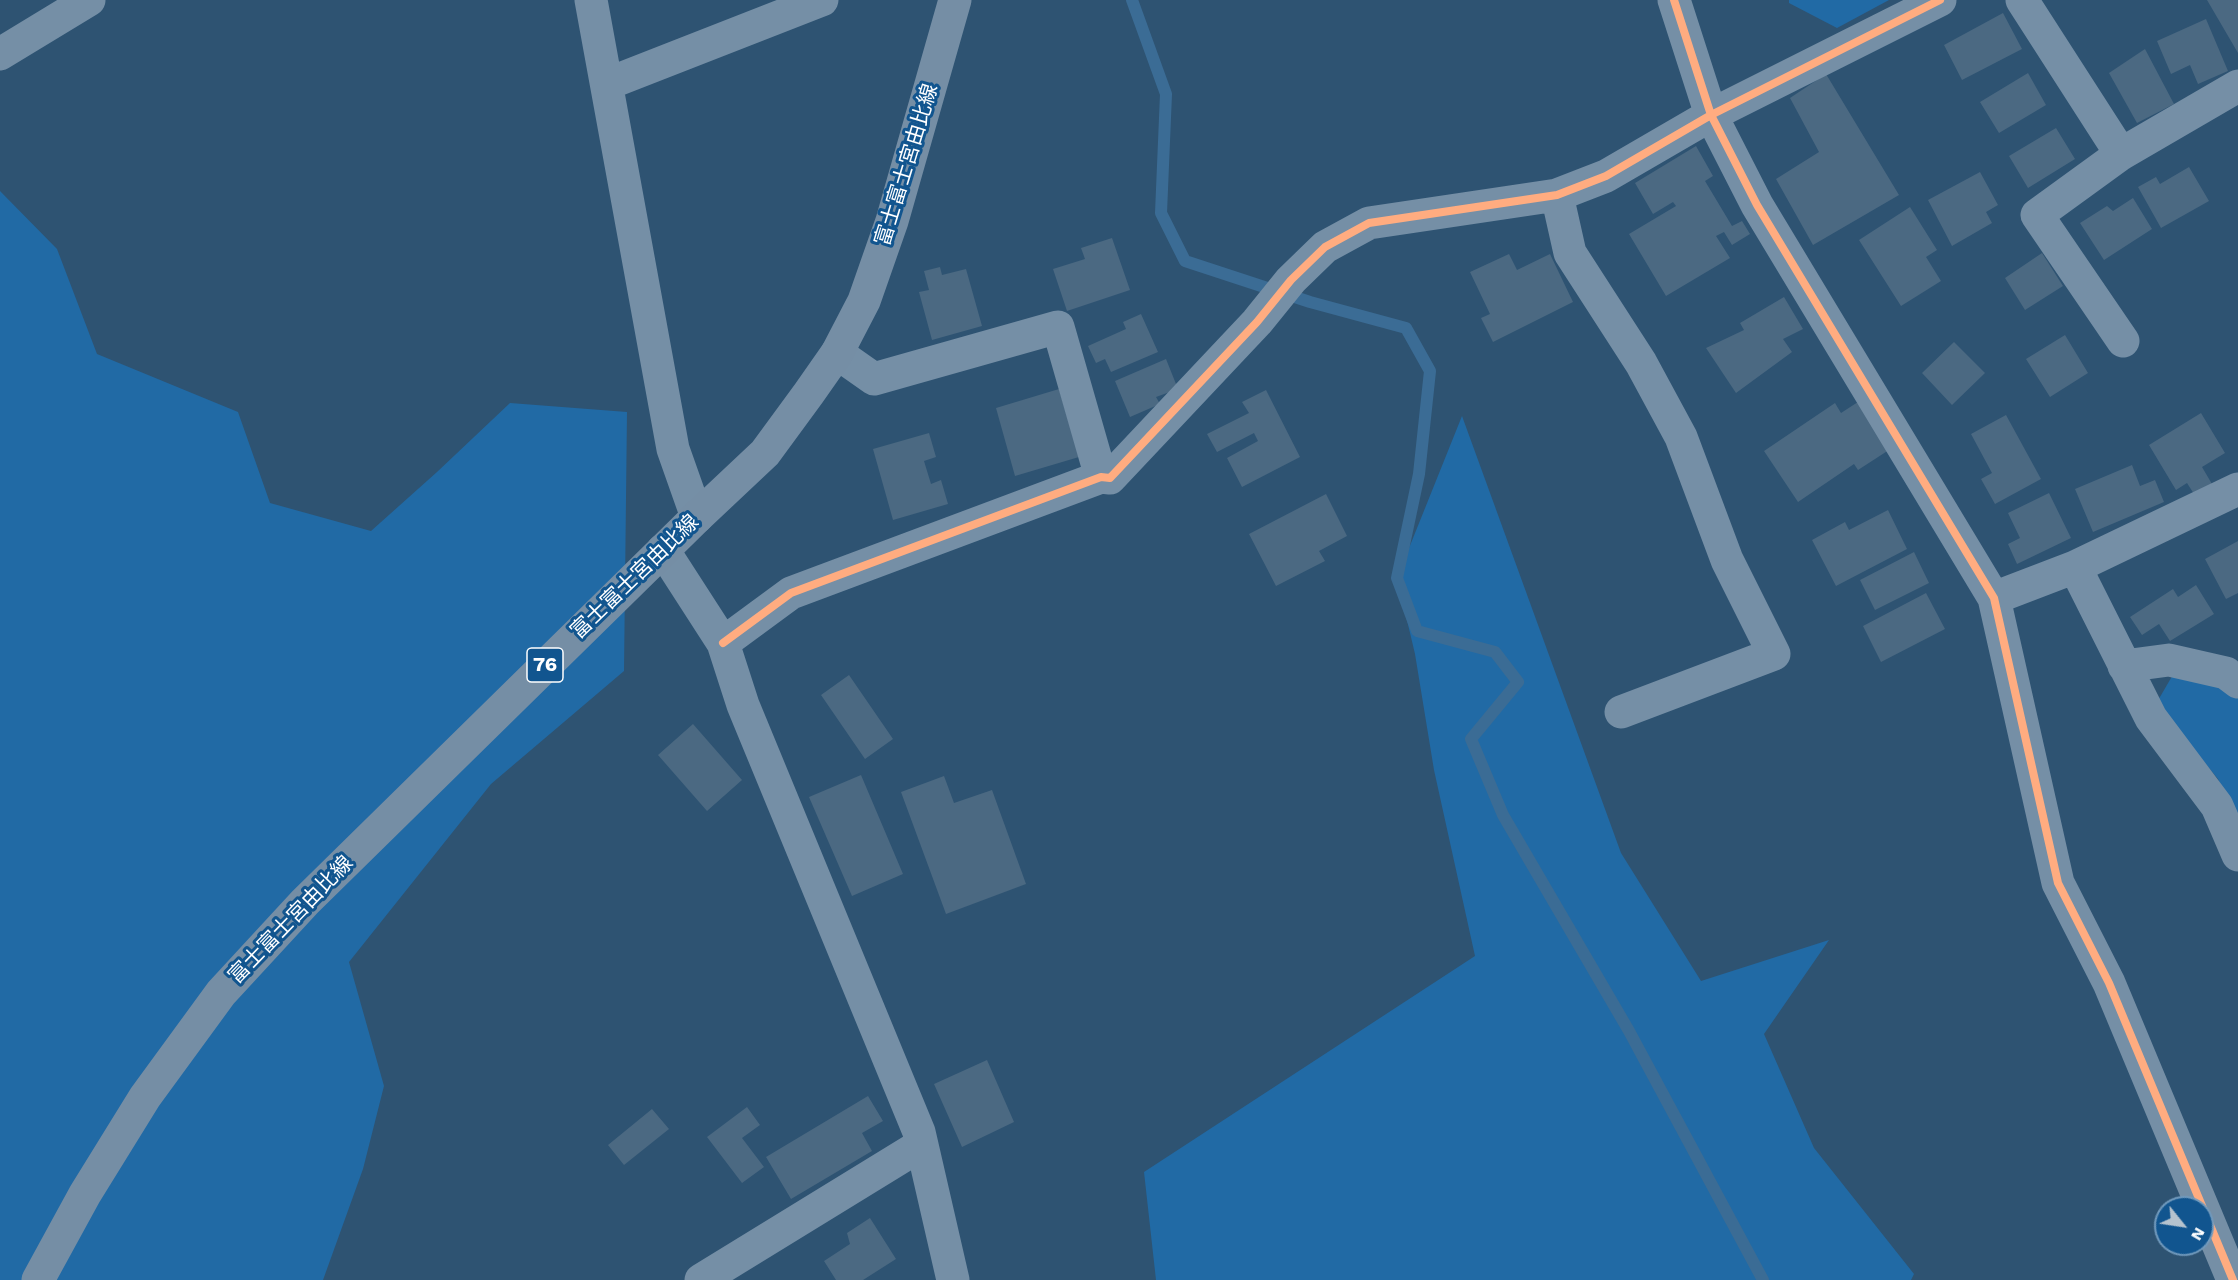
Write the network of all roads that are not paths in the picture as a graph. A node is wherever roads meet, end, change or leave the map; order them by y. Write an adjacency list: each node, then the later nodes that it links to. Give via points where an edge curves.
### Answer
1 (88, 0): 8 (street)
2 (591, 0): 9 (street)
3 (822, 0): 9 (street)
4 (955, 0): 15 (main road, 富士富士宮由比線 / 76, via 892,221 864,301)
5 (1674, 0): 11 (street)
6 (1940, 0): 11 (street)
7 (2022, 0): 12 (street)
8 (0, 54)
9 (607, 84): 18 (street, via 673,449)
10 (2238, 86): 12 (street)
11 (1711, 115): 13 (street, via 1606,177); 21 (street, via 1757,205)
12 (2121, 154): 14 (street, via 2037,215)
13 (1557, 195): 16 (street, via 1369,223 1324,247 1110,478); 25 (street, via 1570,253 1641,363 1681,437 1727,560 1774,654)
14 (2123, 341)
15 (837, 352): 16 (street, via 874,379 1058,327); 18 (main road, 富士富士宮由比線 / 76, via 765,453)
16 (1101, 477): 22 (street, via 791,593)
17 (2238, 489): 20 (street)
18 (697, 517): 19 (main road, 富士富士宮由比線 / 76)
19 (663, 550): 22 (street); 28 (main road, 富士富士宮由比線 / 76, via 305,902 220,993 145,1096)
20 (2075, 567): 21 (street); 23 (street)
21 (1994, 598): 31 (street, via 2058,883 2109,983)
22 (723, 643): 27 (street, via 743,705 919,1132)
23 (2124, 666): 24 (street, via 2169,660 2226,673); 26 (street, via 2151,717 2217,806)
24 (2238, 682)
25 (1621, 712)
26 (2238, 855)
27 (921, 1145): 29 (street); 30 (street)
28 (38, 1280)
29 (701, 1280)
30 (952, 1280)
31 (2233, 1280)

